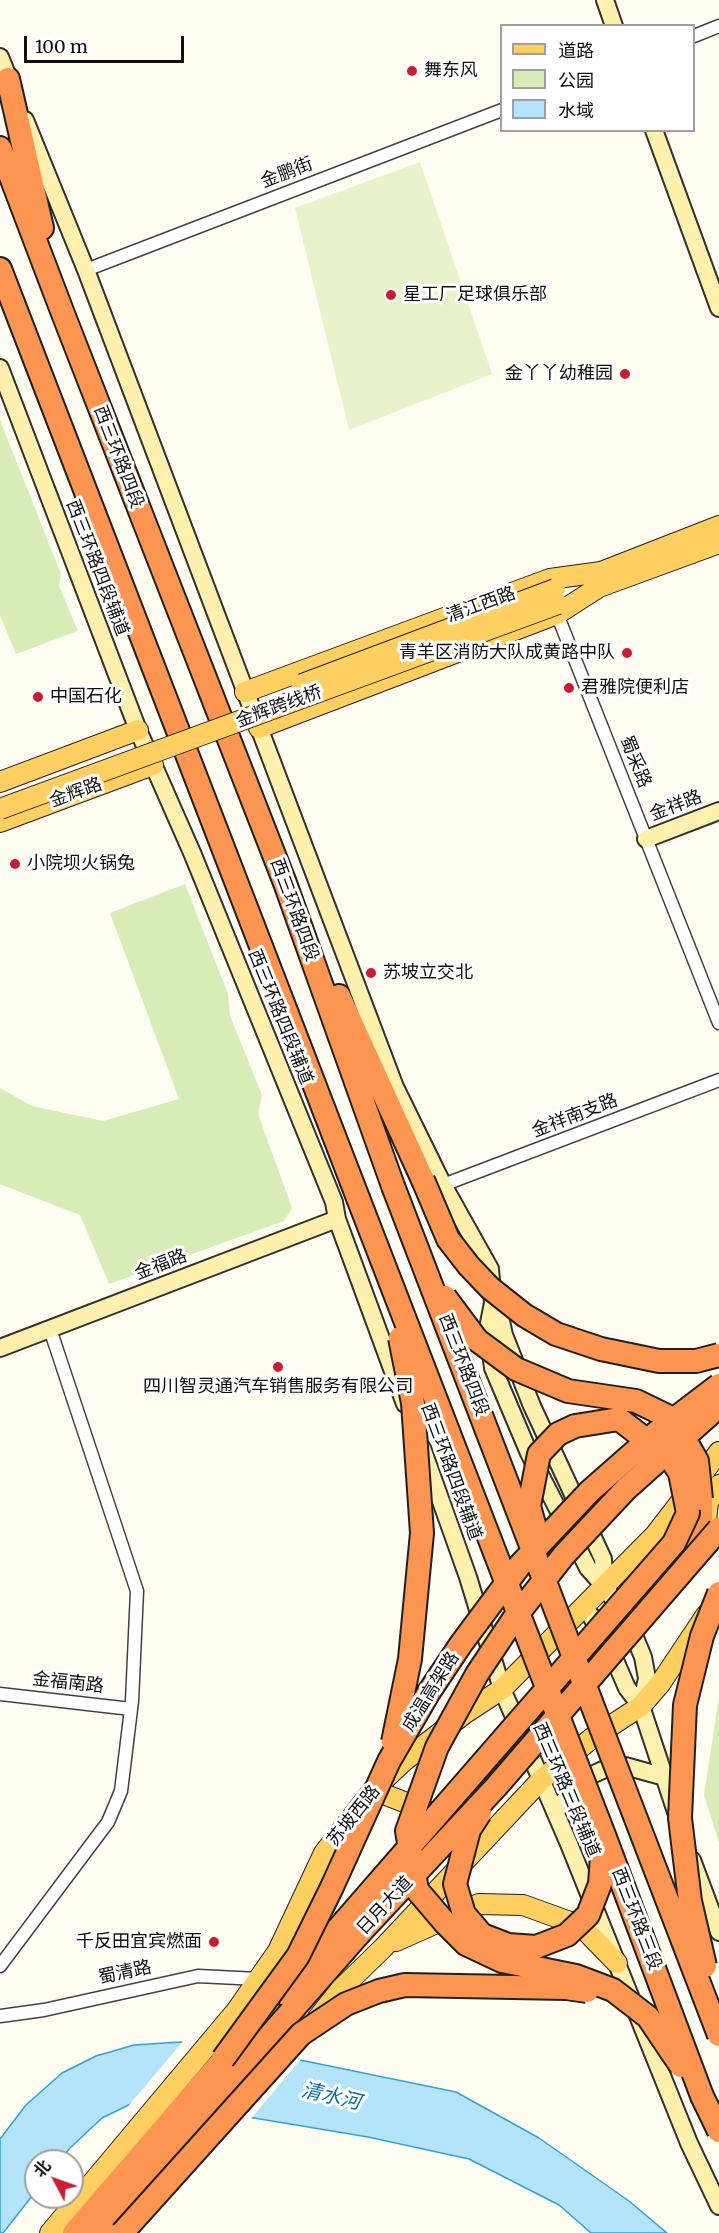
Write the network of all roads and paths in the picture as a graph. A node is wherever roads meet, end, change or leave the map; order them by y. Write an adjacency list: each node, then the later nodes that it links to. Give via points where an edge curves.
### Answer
1 (605, 0): 2 (main road)
2 (613, 24)
3 (719, 26): 4 (street)
4 (695, 35)
5 (0, 57): 6 (main road)
6 (9, 79): 11 (main road); 14 (highway)
7 (500, 110): 11 (street, 金鹏街)
8 (655, 132): 12 (main road)
9 (0, 148): 14 (highway, 西三环路四段)
10 (0, 269): 35 (highway, bridge)
11 (86, 270): 20 (main road)
12 (714, 275): 13 (main road)
13 (719, 308)
14 (62, 311): 30 (highway, 西三环路四段)
15 (0, 369): 22 (main road, 西三环路四段辅道)
16 (719, 526): 18 (main road, 清江西路)
17 (719, 543): 18 (main road, 清江西路)
18 (600, 579): 19 (main road); 20 (main road, 清江西路, via 550,579)
19 (557, 602): 21 (main road, 清江西路); 25 (main road, 金辉跨线桥, bridge); 26 (main road, 金辉跨线桥, bridge); 29 (street, 蜀采路)
20 (245, 692): 21 (main road)
21 (259, 728): 33 (main road)
22 (138, 730): 23 (main road, 西三环路四段辅道); 24 (main road, 金辉路)
23 (153, 765): 28 (main road, 金辉路); 34 (main road, 西三环路四段辅道, via 334,1202)
24 (0, 783)
25 (0, 797)
26 (0, 809)
27 (719, 811): 29 (main road, 金祥路)
28 (0, 822)
29 (646, 839): 31 (street, 蜀采路)
30 (285, 883): 33 (highway, via 390,1105); 36 (highway, 西三环路四段, bridge)
31 (719, 1023)
32 (719, 1080): 33 (street, 金祥南支路)
33 (433, 1183): 37 (main road, via 490,1269); 40 (highway, bridge, via 448,1239 490,1288 524,1315 556,1334 601,1349 659,1361)
34 (337, 1219): 38 (main road, 金福路); 53 (main road, 西三环路四段辅道, via 445,1511)
35 (387, 1275): 57 (highway, bridge, via 413,1403 422,1533 410,1659); 63 (highway, 西三环路三段, bridge)
36 (429, 1277): 47 (highway, bridge, via 477,1340 516,1369 568,1391 636,1401 673,1419 697,1461 700,1499 700,1521); 50 (highway, 西三环路四段, bridge)
37 (491, 1280): 48 (main road, via 504,1335 532,1406 603,1559); 48 (main road, via 493,1303 488,1328 492,1368 529,1453 588,1568)
38 (50, 1329): 39 (main road, 金福路); 56 (street, via 137,1591)
39 (0, 1348)
40 (719, 1355)
41 (719, 1385): 57 (highway, 成温高架路, bridge, via 590,1491 520,1565 435,1682)
42 (719, 1406): 69 (highway, bridge, via 626,1489 564,1555 513,1620 477,1674 437,1747 407,1831 417,1890 466,1944 502,1961 576,1976 613,1990)
43 (719, 1452): 48 (main road, 苏坡西路, via 655,1535)
44 (719, 1485): 46 (main road, via 708,1502 705,1517 711,1538)
45 (719, 1529): 47 (highway, bridge)
46 (719, 1545)
47 (675, 1581): 60 (highway, 日月大道, bridge)
48 (605, 1587): 51 (main road, 苏坡西路); 55 (main road, via 628,1621 643,1657 647,1678)
49 (719, 1595): 55 (main road); 71 (highway, bridge, via 702,1636 685,1705 680,1818 690,1901)
50 (553, 1602): 52 (highway, 西三环路四段, bridge); 73 (highway, bridge, via 529,1506 539,1454 558,1434 575,1426 619,1419 671,1459 680,1473 688,1513 674,1543)
51 (583, 1608): 53 (main road, 苏坡西路); 55 (main road)
52 (580, 1674): 72 (highway, 西三环路三段, bridge)
53 (502, 1689): 59 (main road, 西三环路三段辅道); 61 (main road, 苏坡西路, via 464,1714)
54 (0, 1694): 56 (street, 金福南路)
55 (641, 1706): 58 (main road); 59 (main road, via 592,1738)
56 (131, 1708): 67 (street, via 121,1791 108,1822)
57 (389, 1761): 73 (highway, 成温高架路, bridge, via 298,1956)
58 (665, 1777): 62 (main road, via 625,1766 605,1769 585,1778); 64 (main road)
59 (541, 1780): 62 (main road, 西三环路三段辅道); 65 (main road)
60 (496, 1787): 63 (highway, bridge, via 470,1830 455,1884 464,1914 482,1935 508,1944 536,1947 567,1935 588,1915 600,1884); 79 (highway, 日月大道, bridge, via 358,1935)
61 (373, 1790): 65 (main road, via 425,1810 442,1826 432,1863); 68 (main road, 苏坡西路, via 324,1853 278,1951)
62 (555, 1812): 66 (main road, 西三环路三段辅道)
63 (604, 1835): 74 (highway, 西三环路三段, bridge)
64 (719, 1932)
65 (384, 1948): 66 (main road, via 479,1904 523,1905 581,1926); 81 (main road, via 340,1989 294,2051)
66 (617, 1963): 76 (main road, 西三环路三段辅道, via 684,2133)
67 (0, 1966)
68 (258, 1979): 70 (street, 蜀清路, via 198,1976); 77 (main road, 苏坡西路, via 237,2010)
69 (645, 2015): 74 (highway, bridge); 80 (highway, bridge, via 620,2000 566,1988 405,1985 346,2004 301,2034)
70 (0, 2016)
71 (719, 2028)
72 (719, 2035)
73 (223, 2059): 78 (highway)
74 (702, 2096): 75 (highway, 西三环路三段, bridge)
75 (719, 2132)
76 (719, 2206)
77 (50, 2233)
78 (74, 2233)
79 (97, 2233)
80 (122, 2233)
81 (134, 2233)

